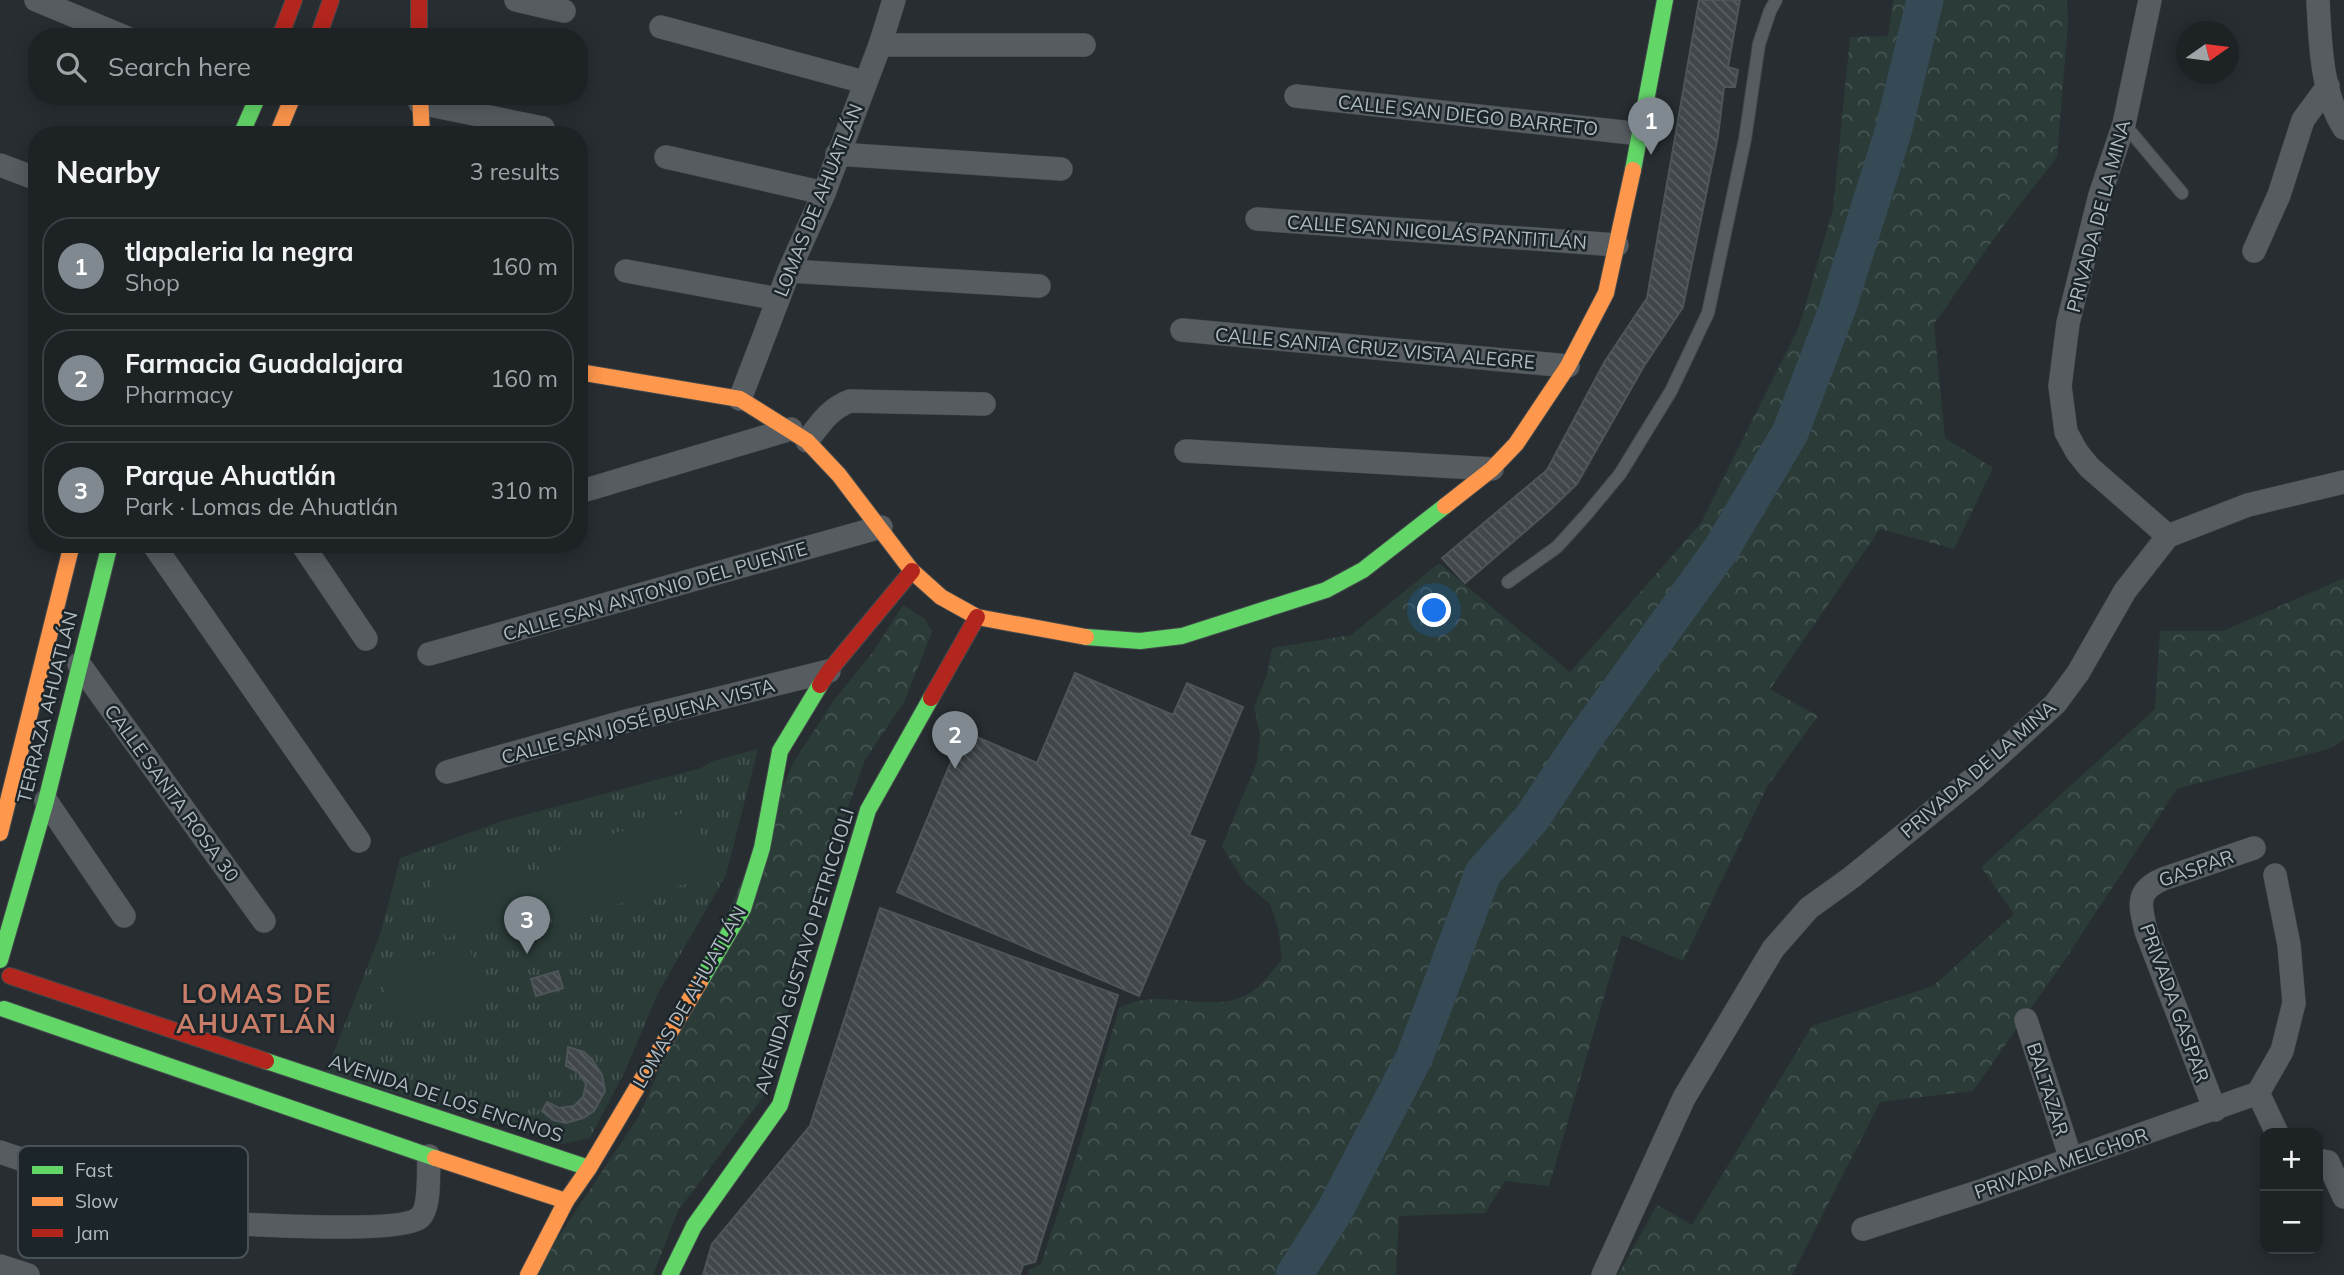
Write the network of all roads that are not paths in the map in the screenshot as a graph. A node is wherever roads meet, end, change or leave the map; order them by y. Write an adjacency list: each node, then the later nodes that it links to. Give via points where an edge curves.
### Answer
1 (36, 0): 13 (street)
2 (294, 0): 14 (street)
3 (331, 0): 15 (street)
4 (419, 0): 16 (street)
5 (516, 0): 11 (street)
6 (894, 0): 17 (street, LOMAS DE AHUATLÁN)
7 (1665, 0): 32 (street)
8 (1776, 0): 64 (lane, via 1759,44 1745,139 1708,313 1671,391 1620,474 1557,547)
9 (2150, 0): 26 (street, PRIVADA DE LA MINA)
10 (2318, 0): 20 (street)
11 (564, 11)
12 (661, 27): 19 (street)
13 (103, 28)
14 (283, 28)
15 (321, 28)
16 (419, 28)
17 (880, 45): 18 (street); 19 (street, LOMAS DE AHUATLÁN)
18 (1084, 45)
19 (864, 82): 33 (street, LOMAS DE AHUATLÁN)
20 (2328, 86): 31 (street); 42 (street, via 2303,120)
21 (1296, 96): 32 (street, CALLE SAN DIEGO BARRETO)
22 (254, 105): 27 (street)
23 (289, 105): 28 (street)
24 (420, 105): 29 (street)
25 (445, 105): 30 (street)
26 (2124, 124): 39 (lane); 58 (street, PRIVADA DE LA MINA, via 2100,195 2068,323 2060,386 2063,418 2072,444 2089,467)
27 (245, 126)
28 (281, 126)
29 (422, 126)
30 (535, 126)
31 (2344, 128)
32 (1641, 134): 41 (street)
33 (837, 155): 36 (street); 38 (street, LOMAS DE AHUATLÁN)
34 (666, 158): 38 (street)
35 (0, 165): 37 (street)
36 (1061, 169)
37 (28, 176)
38 (824, 193): 44 (street, LOMAS DE AHUATLÁN)
39 (2182, 193)
40 (1257, 219): 41 (street, CALLE SAN NICOLÁS PANTITLÁN)
41 (1617, 245): 48 (street, via 1606,293)
42 (2254, 251)
43 (626, 271): 46 (street)
44 (789, 271): 45 (street); 46 (street, LOMAS DE AHUATLÁN)
45 (1039, 286)
46 (778, 299): 50 (street, LOMAS DE AHUATLÁN)
47 (1182, 330): 48 (street, CALLE SANTA CRUZ VISTA ALEGRE)
48 (1568, 366): 54 (street, via 1516,444)
49 (588, 374): 50 (street)
50 (740, 399): 52 (street)
51 (984, 404): 52 (street, via 850,401)
52 (799, 435): 56 (street); 57 (street)
53 (1186, 451): 54 (street)
54 (1492, 469): 65 (street, via 1345,580 1182,636 1140,641 1080,637)
55 (2344, 482): 58 (street, via 2248,505)
56 (588, 490)
57 (881, 527): 63 (street); 67 (street, CALLE SAN ANTONIO DEL PUENTE)
58 (2168, 536): 100 (street, PRIVADA DE LA MINA, via 2124,591 2055,704 1975,777 1809,908 1773,949 1684,1098)
59 (70, 553): 72 (street, TERRAZA AHUATLÁN)
60 (108, 553): 68 (street, TERRAZA AHUATLÁN)
61 (159, 553): 73 (street)
62 (308, 553): 66 (street)
63 (912, 571): 65 (street, via 941,597); 69 (street, LOMAS DE AHUATLÁN)
64 (1508, 582)
65 (977, 617): 99 (street, AVENIDA GUSTAVO PETRICCIOLI, via 868,810 780,1105 694,1226)
66 (366, 639)
67 (429, 654)
68 (79, 664): 71 (street, TERRAZA AHUATLÁN); 78 (street, CALLE SANTA ROSA 30)
69 (829, 671): 70 (street, CALLE SAN JOSÉ BUENA VISTA); 91 (street, LOMAS DE AHUATLÁN, via 780,751 762,848 743,909)
70 (447, 772)
71 (46, 801): 77 (street); 79 (street, TERRAZA AHUATLÁN)
72 (0, 833)
73 (359, 841)
74 (2254, 848): 76 (street, GASPAR, via 2163,879)
75 (2275, 874): 83 (street, via 2289,945 2294,1003 2281,1051)
76 (2143, 894): 84 (street, PRIVADA GASPAR, via 2146,931)
77 (124, 916)
78 (264, 921)
79 (0, 961): 80 (street)
80 (9, 976): 81 (street, via 10,999); 91 (street, AVENIDA DE LOS ENCINOS)
81 (2, 1011): 87 (street)
82 (2026, 1020): 89 (street, BALTAZAR)
83 (2258, 1093): 84 (street, PRIVADA MELCHOR); 85 (street)
84 (2215, 1110): 89 (street, PRIVADA MELCHOR)
85 (2274, 1128)
86 (0, 1152): 88 (street)
87 (429, 1156): 93 (street); 94 (street, via 426,1208 420,1218 407,1223 350,1227)
88 (18, 1158)
89 (2071, 1159): 95 (street, PRIVADA MELCHOR)
90 (2330, 1159): 92 (street)
91 (589, 1168): 93 (street, LOMAS DE AHUATLÁN)
92 (2344, 1197)
93 (566, 1200): 98 (street, LOMAS DE AHUATLÁN)
94 (248, 1224)
95 (1863, 1228)
96 (0, 1266): 97 (street)
97 (27, 1275)
98 (528, 1275)
99 (670, 1275)
100 (1603, 1275)

